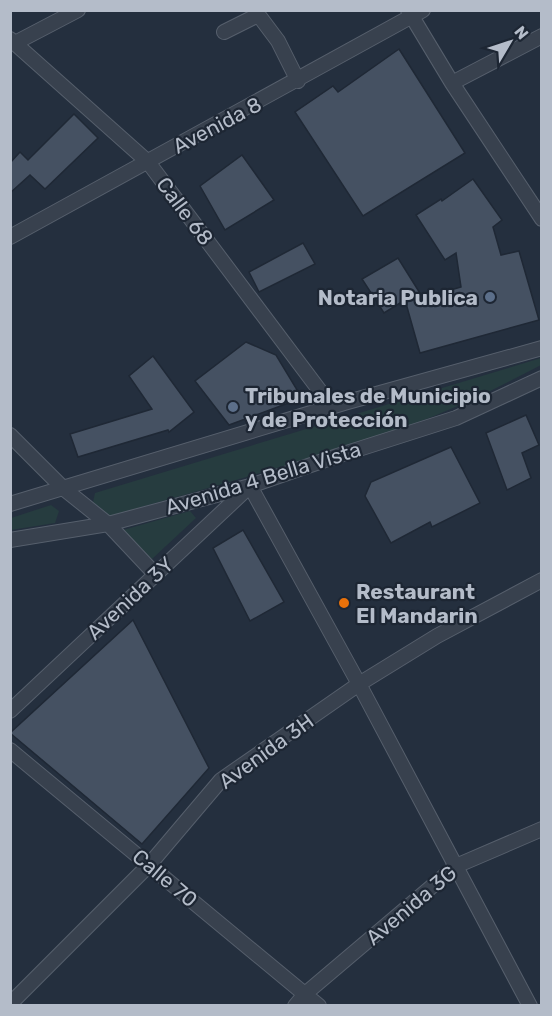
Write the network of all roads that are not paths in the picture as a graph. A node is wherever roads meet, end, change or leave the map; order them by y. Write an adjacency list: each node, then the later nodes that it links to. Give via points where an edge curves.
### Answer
1 (78, 10): 5 (street)
2 (414, 13): 6 (street, Avenida 8); 7 (street)
3 (224, 32): 6 (street, via 254,16 260,17 278,41)
4 (542, 36): 7 (street)
5 (13, 41): 8 (street, Calle 68)
6 (298, 81): 8 (street, Avenida 8)
7 (452, 83): 9 (street)
8 (148, 162): 10 (street, Avenida 8); 13 (street, Calle 68)
9 (542, 219)
10 (10, 237)
11 (542, 348): 13 (street)
12 (542, 378): 15 (street, Avenida 4 Bella Vista, via 456,418)
13 (332, 407): 16 (street)
14 (10, 435): 16 (street)
15 (250, 486): 18 (street, Avenida 4 Bella Vista); 20 (street, Avenida 3Y); 22 (street)
16 (63, 488): 17 (street); 18 (street)
17 (10, 504)
18 (108, 524): 19 (street, Avenida 4 Bella Vista); 20 (street)
19 (10, 540)
20 (155, 574): 23 (street, Avenida 3Y)
21 (542, 580): 22 (street, Avenida 3H, via 437,636)
22 (359, 684): 26 (street, Avenida 3H, via 221,780); 27 (street)
23 (10, 711)
24 (10, 750): 26 (street, Calle 70)
25 (542, 829): 27 (street, Avenida 3G)
26 (149, 865): 28 (street, Calle 70); 29 (street, Avenida 3H)
27 (456, 866): 28 (street, Avenida 3G); 32 (street)
28 (305, 994): 30 (street, Avenida 3G); 31 (street, Calle 70)
29 (10, 1004)
30 (295, 1005)
31 (319, 1005)
32 (530, 1005)

